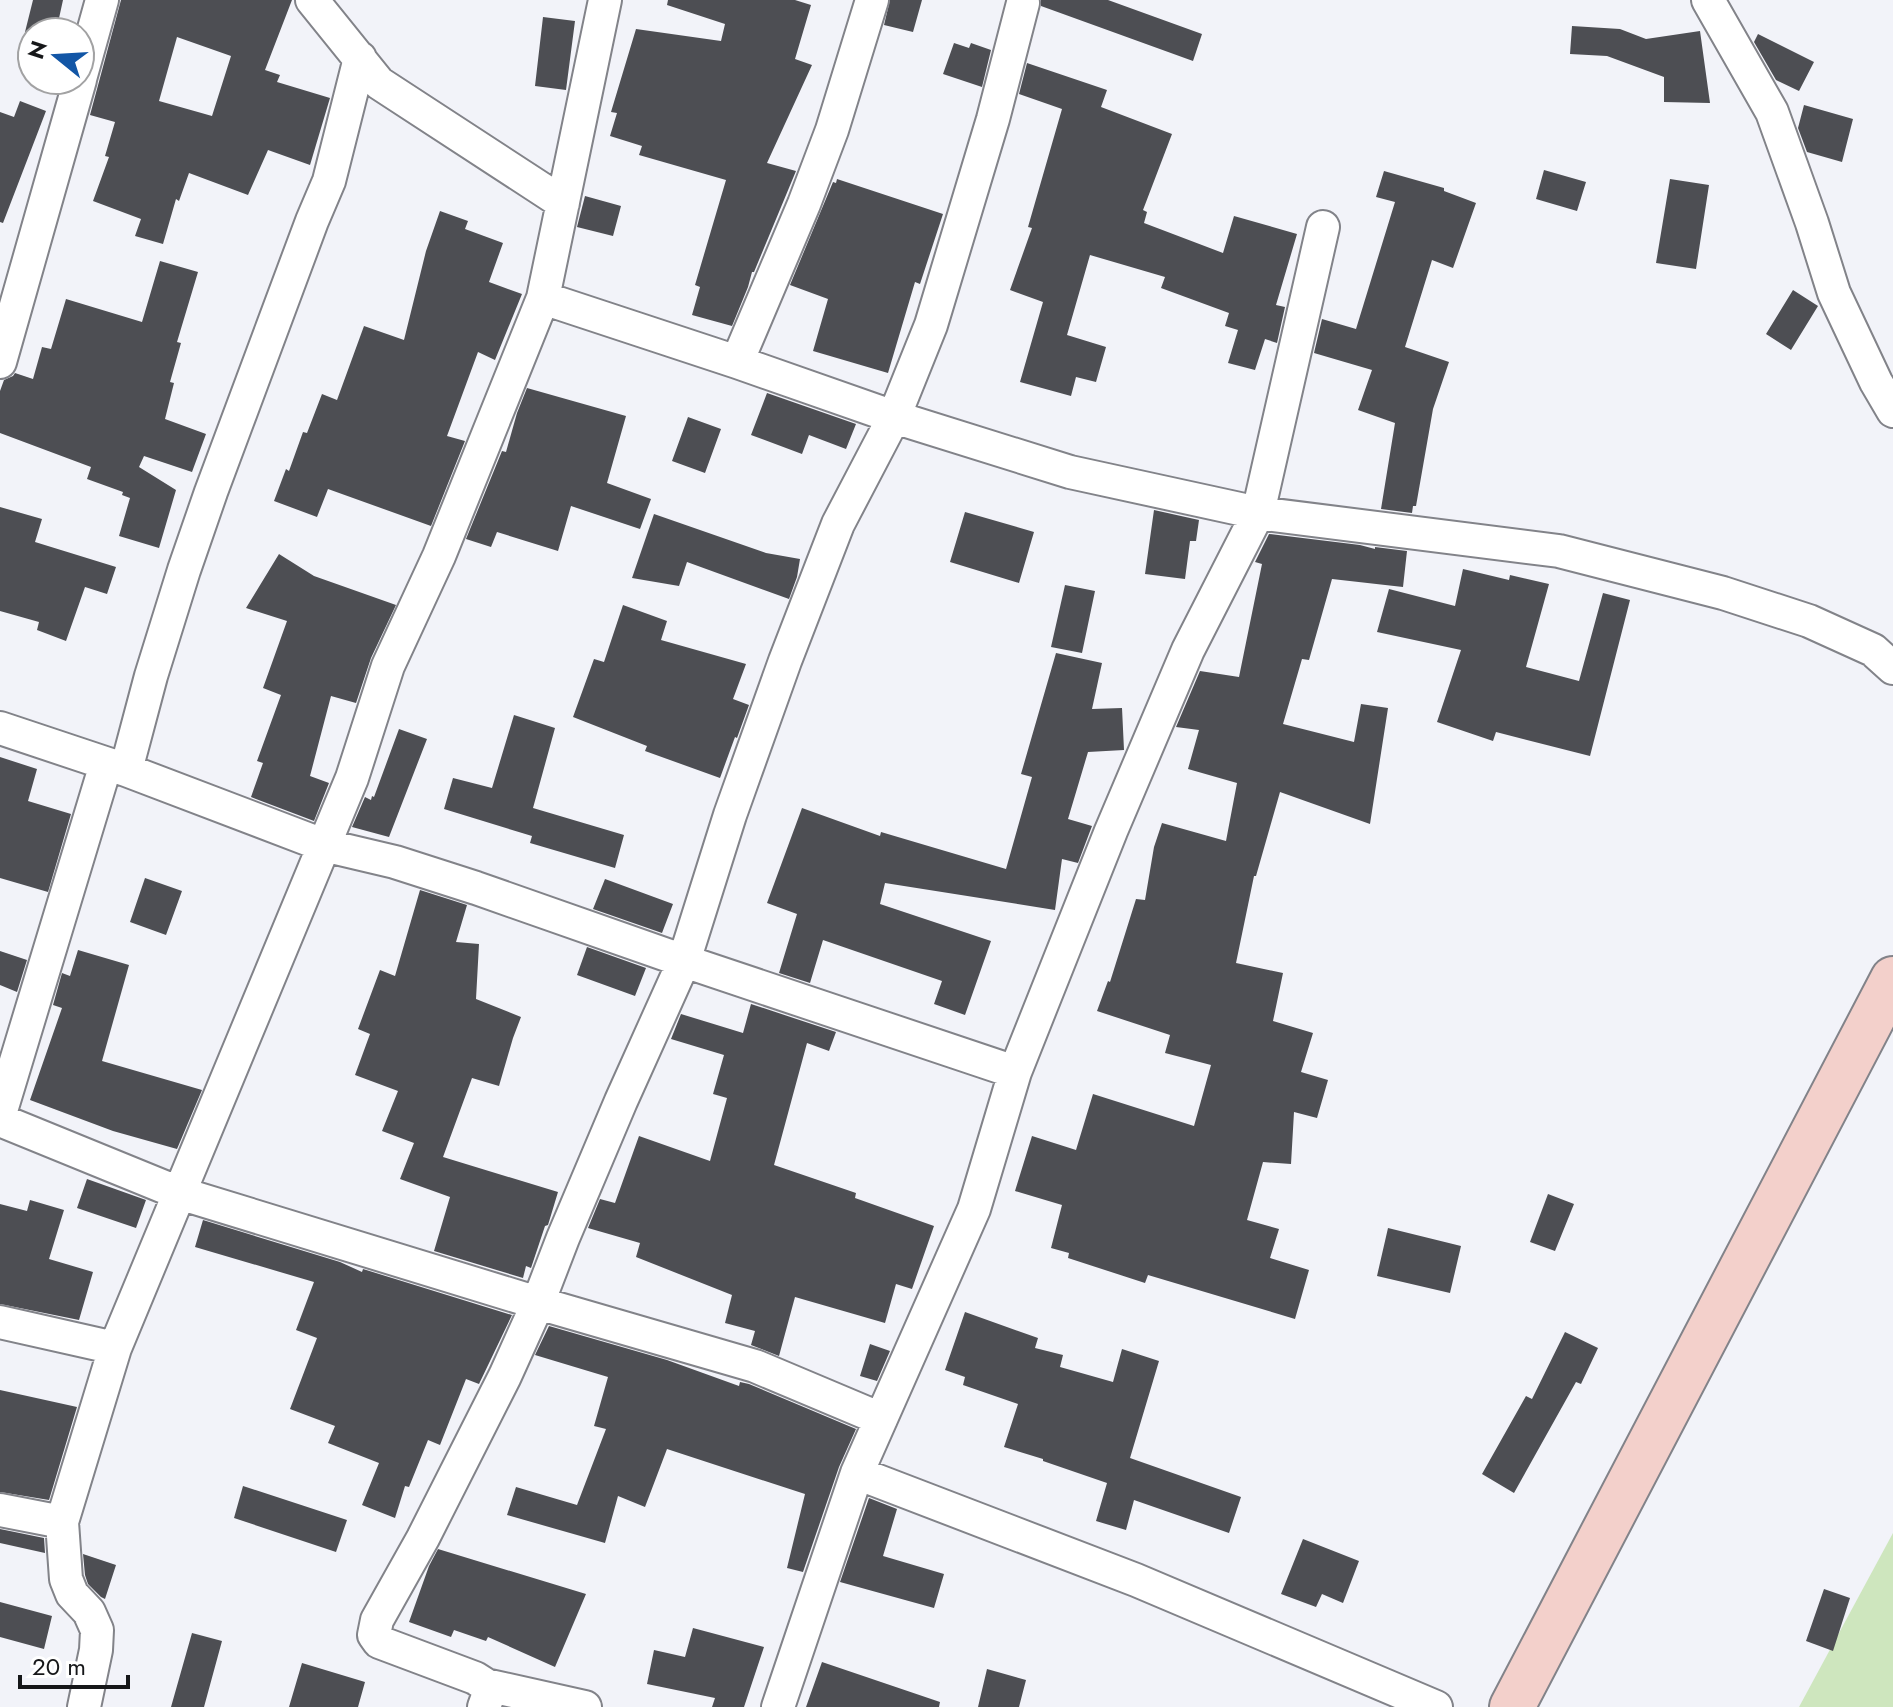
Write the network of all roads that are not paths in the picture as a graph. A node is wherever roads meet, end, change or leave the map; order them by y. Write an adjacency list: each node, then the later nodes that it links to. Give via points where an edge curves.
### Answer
1 (102, 0): 7 (street)
2 (312, 0): 8 (street)
3 (605, 0): 10 (street)
4 (872, 0): 14 (street, via 832,130)
5 (1708, 0): 15 (street, via 1772,112 1834,293)
6 (1023, 3): 16 (street, via 931,325)
7 (96, 22)
8 (360, 58): 10 (street, via 379,83); 20 (street, via 329,181 211,492)
9 (75, 96): 13 (street)
10 (563, 203): 12 (street)
11 (1323, 227): 17 (street)
12 (543, 298): 14 (street); 21 (street, via 439,556 388,666 352,778)
13 (0, 362)
14 (737, 362): 16 (street)
15 (1893, 411)
16 (894, 417): 17 (street, via 1070,472); 22 (street, via 838,524 785,661)
17 (1258, 513): 18 (street, via 1559,551 1809,621 1873,650); 24 (street, via 1188,650)
18 (1893, 668)
19 (0, 728): 20 (street)
20 (116, 767): 21 (street); 25 (street)
21 (323, 845): 22 (street, via 408,866); 26 (street)
22 (684, 961): 24 (street); 27 (street)
23 (1893, 979): 39 (street)
24 (1015, 1072): 30 (street, via 974,1209)
25 (0, 1117): 26 (street)
26 (179, 1193): 27 (street); 29 (street)
27 (538, 1303): 30 (street, via 755,1366); 34 (street, via 374,1635 379,1642 475,1678)
28 (0, 1322): 29 (street)
29 (115, 1348): 33 (street)
30 (881, 1419): 31 (street)
31 (857, 1473): 37 (street); 38 (street, via 1136,1580)
32 (0, 1510): 33 (street)
33 (62, 1522): 35 (street, via 66,1579 97,1630)
34 (485, 1696): 36 (street)
35 (84, 1707)
36 (585, 1707)
37 (778, 1707)
38 (1436, 1707)
39 (1512, 1707)

